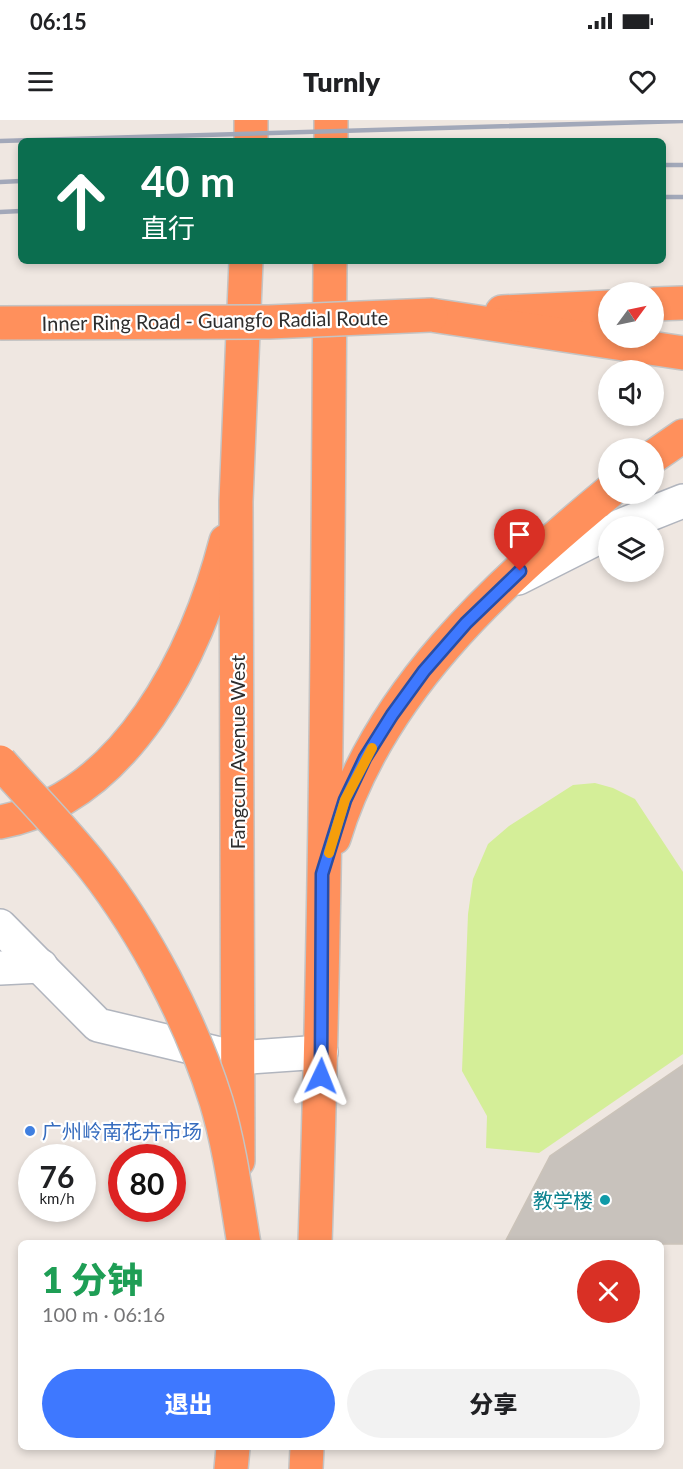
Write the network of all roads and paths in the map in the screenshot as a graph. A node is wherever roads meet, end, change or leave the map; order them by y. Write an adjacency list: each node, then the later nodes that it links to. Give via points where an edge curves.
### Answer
1 (251, 120): 3 (highway)
2 (331, 120): 4 (highway)
3 (251, 138)
4 (330, 138)
5 (246, 264): 15 (highway, Fangcun Avenue West)
6 (330, 264): 23 (highway)
7 (683, 303): 8 (highway)
8 (664, 304)
9 (598, 307): 10 (highway)
10 (431, 315): 11 (highway, Inner Ring Road - Guangfo Radial Route, bridge, via 269,322); 12 (highway)
11 (0, 323)
12 (683, 352)
13 (683, 436): 14 (highway)
14 (664, 449)
15 (236, 501): 22 (highway, via 218,573 202,613 174,679 145,722 111,762 66,797); 28 (highway, Fangcun Avenue West)
16 (683, 501): 18 (street)
17 (598, 502): 20 (highway)
18 (645, 516)
19 (598, 538): 20 (street)
20 (504, 586): 23 (highway, via 424,671 392,715 345,800)
21 (0, 762): 29 (highway, bridge, via 94,868 167,985 216,1101 232,1171)
22 (0, 822)
23 (322, 874): 27 (highway)
24 (0, 926): 25 (street)
25 (41, 966): 26 (street); 28 (street, via 99,1025)
26 (0, 968)
27 (321, 1052): 28 (street); 31 (highway)
28 (237, 1058): 30 (highway, Fangcun Avenue West)
29 (241, 1240)
30 (242, 1240)
31 (315, 1240)
32 (233, 1450): 35 (highway)
33 (247, 1450): 36 (highway)
34 (307, 1450): 37 (highway)
35 (231, 1469)
36 (246, 1469)
37 (306, 1469)

